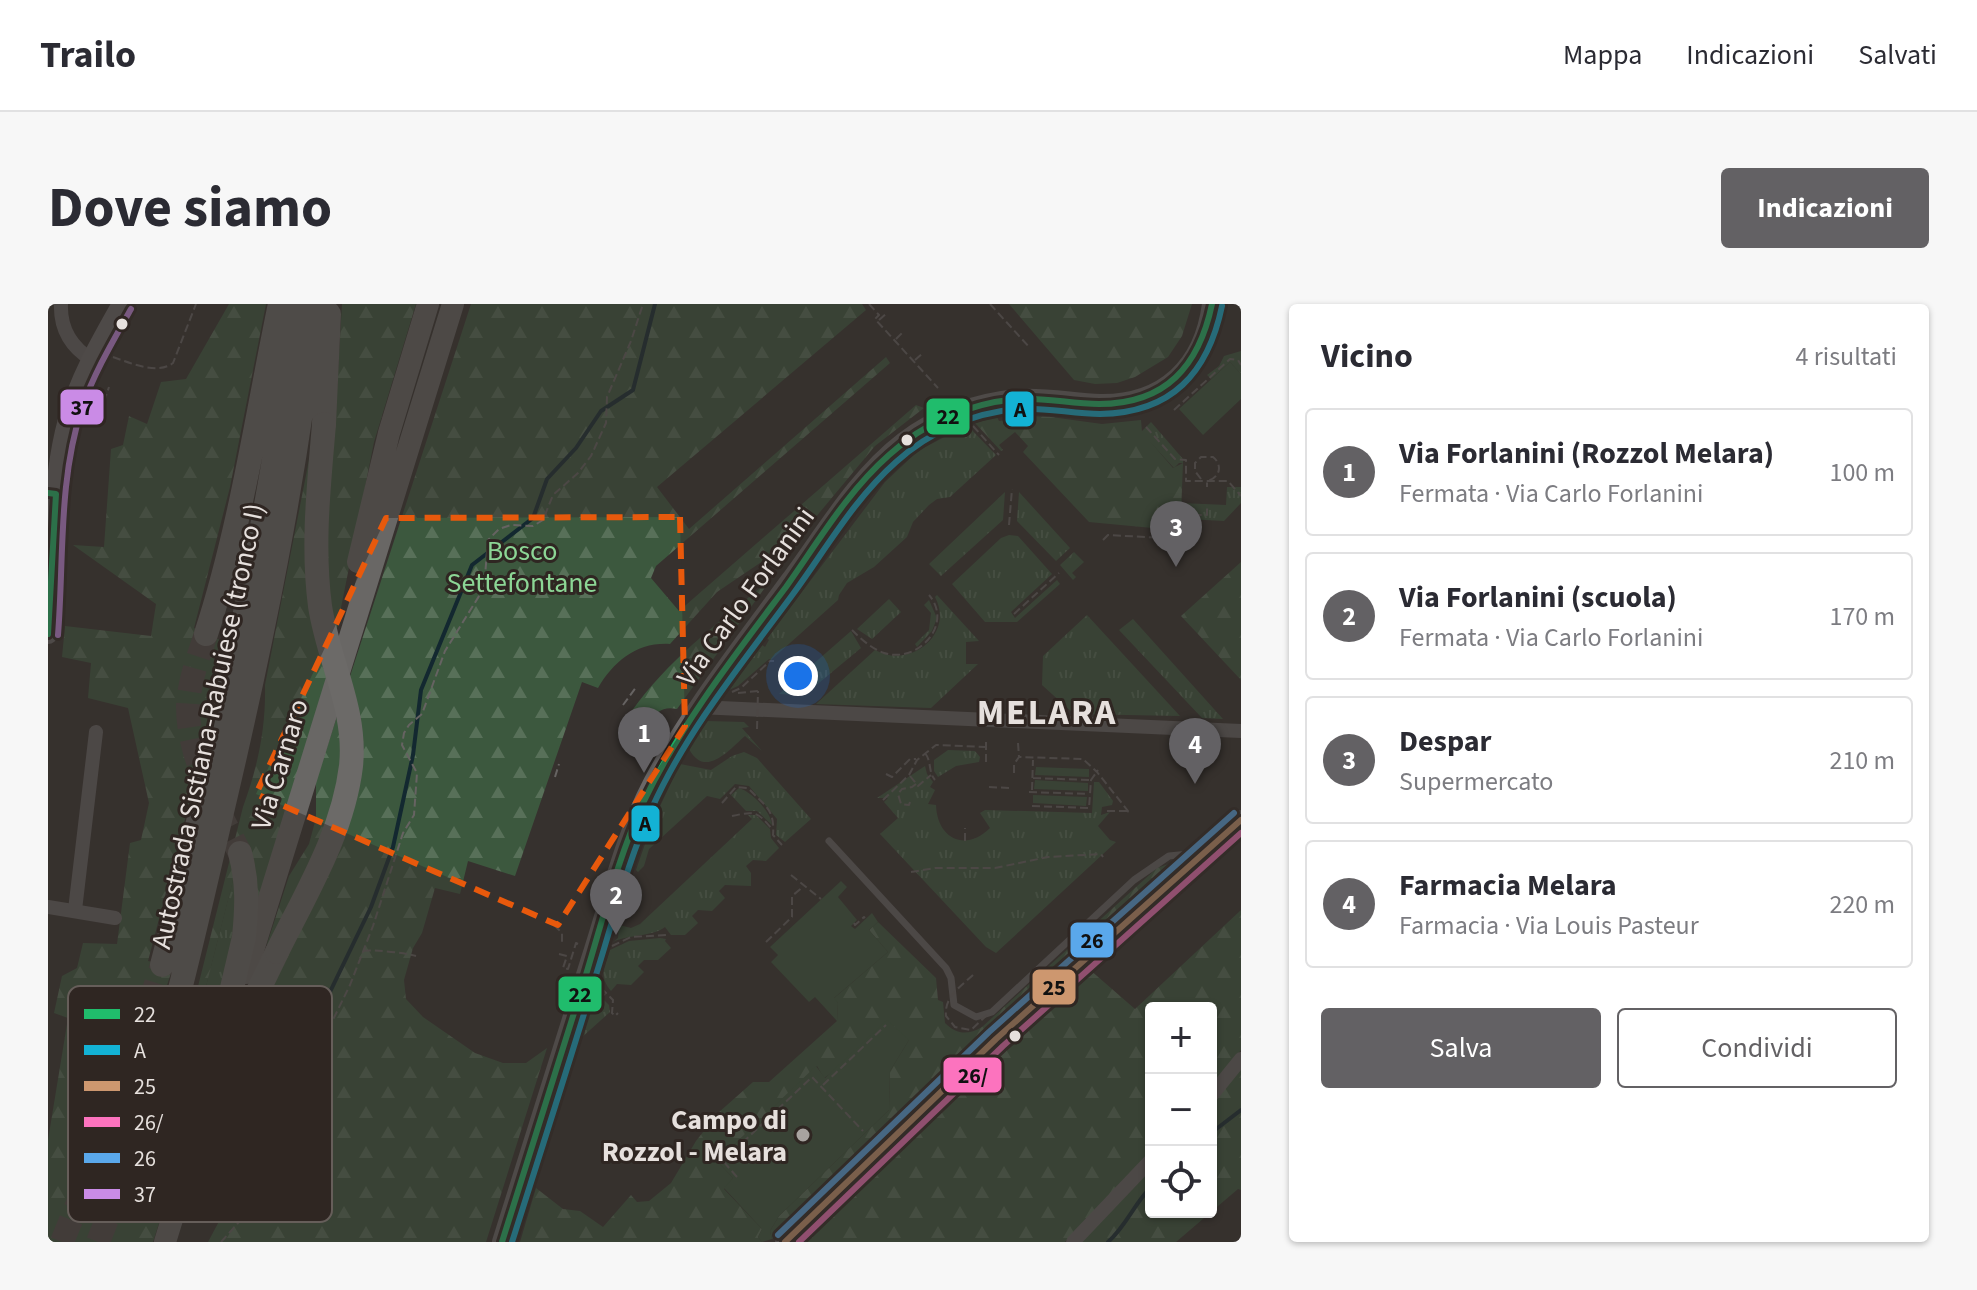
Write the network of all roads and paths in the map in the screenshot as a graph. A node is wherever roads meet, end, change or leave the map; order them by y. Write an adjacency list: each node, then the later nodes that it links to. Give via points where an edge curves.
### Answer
1 (61, 304): 20 (street, via 62,326 76,348)
2 (122, 304): 20 (main road)
3 (196, 304): 20 (path, via 167,368)
4 (280, 304): 48 (highway, via 239,513)
5 (298, 304): 31 (highway, Autostrada Sistiana-Rabuiese (tronco I))
6 (315, 304): 31 (highway, Autostrada Sistiana-Rabuiese (tronco I))
7 (330, 304): 124 (highway, bridge, via 316,568 348,719 351,763 336,828)
8 (428, 304): 25 (main road)
9 (453, 304): 30 (main road, Via Carnaro)
10 (643, 304): 115 (path, via 614,376 606,423 591,456 553,495 543,520 499,529 488,540 484,588 445,651 422,714 404,733 402,745 417,773 417,803)
11 (869, 304): 15 (path, via 879,315)
12 (990, 304): 18 (path)
13 (1212, 304): 55 (main road, Via Carlo Forlanini, via 1199,352 1179,377 1155,393 1115,404 1000,402 948,416 903,442 850,500)
14 (887, 313): 15 (path)
15 (878, 322): 17 (path)
16 (904, 331): 17 (path)
17 (894, 340): 21 (path)
18 (1030, 348)
19 (923, 353): 21 (path)
20 (94, 355): 47 (main road, via 68,419 60,455)
21 (914, 361): 24 (path)
22 (1241, 365): 26 (path, via 1230,359)
23 (109, 387): 27 (path)
24 (938, 388)
25 (401, 392): 30 (main road, via 400,410); 49 (main road, via 350,596)
26 (1174, 410)
27 (100, 413)
28 (969, 422): 32 (path)
29 (1146, 427): 33 (path, via 1175,459 1186,460 1186,481)
30 (411, 432): 49 (main road, Via Carnaro)
31 (289, 439): 42 (highway, Autostrada Sistiana-Rabuiese (tronco I))
32 (999, 455)
33 (1207, 481): 33 (path, via 1218,475 1219,466 1205,456 1194,467); 34 (path); 36 (path, via 1228,481)
34 (1207, 487)
35 (1012, 489): 39 (path)
36 (1241, 496)
37 (1207, 505): 38 (path, via 1207,515 1187,515)
38 (1185, 520)
39 (1009, 525)
40 (1164, 538): 41 (path, via 1108,535)
41 (1103, 540)
42 (267, 558): 118 (highway, Autostrada Sistiana-Rabuiese (tronco I)); 121 (highway, Autostrada Sistiana-Rabuiese (tronco I), via 240,735)
43 (1059, 573): 45 (path)
44 (929, 595): 46 (path, via 938,623 923,645 910,653 884,653)
45 (1014, 614)
46 (852, 630)
47 (48, 634)
48 (206, 634)
49 (345, 650): 123 (main road, Via Carnaro)
50 (774, 661): 52 (path)
51 (637, 686): 54 (path)
52 (732, 692)
53 (738, 693): 56 (path, bridge, via 758,691)
54 (623, 705)
55 (698, 707): 57 (street); 141 (main road, Via Carlo Forlanini, via 652,786 632,834)
56 (757, 729)
57 (1241, 731)
58 (96, 732): 103 (street)
59 (986, 741): 61 (path)
60 (1018, 743): 63 (path)
61 (985, 747): 62 (path, via 936,745); 66 (path)
62 (925, 752): 65 (path); 72 (path)
63 (1019, 757): 64 (path); 69 (path)
64 (1033, 758): 68 (path, via 1083,759); 74 (path)
65 (917, 760): 70 (path, via 910,759 892,777); 71 (path)
66 (986, 762)
67 (559, 764): 73 (path)
68 (1097, 771): 76 (path); 87 (path, via 1127,812)
69 (1014, 773)
70 (886, 774)
71 (909, 775): 77 (path); 80 (path)
72 (931, 775): 75 (path); 77 (path)
73 (555, 777)
74 (1033, 778): 76 (path); 82 (path, via 1031,792)
75 (935, 780)
76 (1091, 780): 82 (path)
77 (916, 784): 81 (path)
78 (989, 787): 79 (path)
79 (1010, 788)
80 (894, 789): 81 (path); 83 (path)
81 (898, 794): 84 (path, via 901,804)
82 (1090, 794): 86 (path, via 1089,808)
83 (883, 800)
84 (910, 802)
85 (722, 803): 91 (path, via 736,787 748,788 773,816)
86 (1032, 806)
87 (1107, 811)
88 (732, 816): 91 (path, via 753,812)
89 (1241, 820): 97 (main road)
90 (965, 828): 93 (path)
91 (773, 830): 94 (path)
92 (829, 841): 128 (lane, via 946,968 954,1005 976,1017)
93 (965, 841)
94 (782, 845)
95 (240, 853): 122 (highway, via 248,904)
96 (1103, 857): 98 (path, via 1048,857 995,868)
97 (1198, 861): 128 (lane, via 1189,854 1169,856 1134,880); 142 (main road, via 996,1039)
98 (911, 872)
99 (791, 875): 100 (path)
100 (803, 887): 101 (path); 109 (path, via 792,896 792,917)
101 (821, 899)
102 (48, 907): 103 (street)
103 (75, 910): 104 (street)
104 (115, 918)
105 (865, 918): 107 (path)
106 (554, 925): 112 (path, via 562,933)
107 (854, 925)
108 (668, 937): 114 (path, via 631,937)
109 (770, 938): 110 (path); 111 (path)
110 (766, 942)
111 (774, 943)
112 (562, 945)
113 (583, 945): 116 (path, via 576,943 568,969 563,968 567,956)
114 (608, 947)
115 (361, 951): 117 (path); 129 (path)
116 (559, 954)
117 (416, 956)
118 (162, 965)
119 (973, 975): 128 (path, bridge, via 946,1002 946,1016 964,1030 975,1028)
120 (597, 984): 125 (path)
121 (181, 986)
122 (232, 986)
123 (243, 986)
124 (261, 986)
125 (606, 994): 126 (path); 127 (path, via 613,1000 612,1013)
126 (586, 1010)
127 (618, 1013)
128 (987, 1015)
129 (332, 1022)
130 (886, 1025): 132 (path)
131 (1241, 1059): 133 (street)
132 (822, 1086): 134 (path); 136 (path, via 812,1077 723,1161)
133 (1217, 1089)
134 (863, 1131)
135 (1145, 1166): 143 (street)
136 (737, 1177)
137 (171, 1222): 139 (main road, Via Carnaro)
138 (239, 1222): 140 (path)
139 (165, 1242)
140 (221, 1242)
141 (502, 1242)
142 (785, 1242)
143 (1073, 1242)

